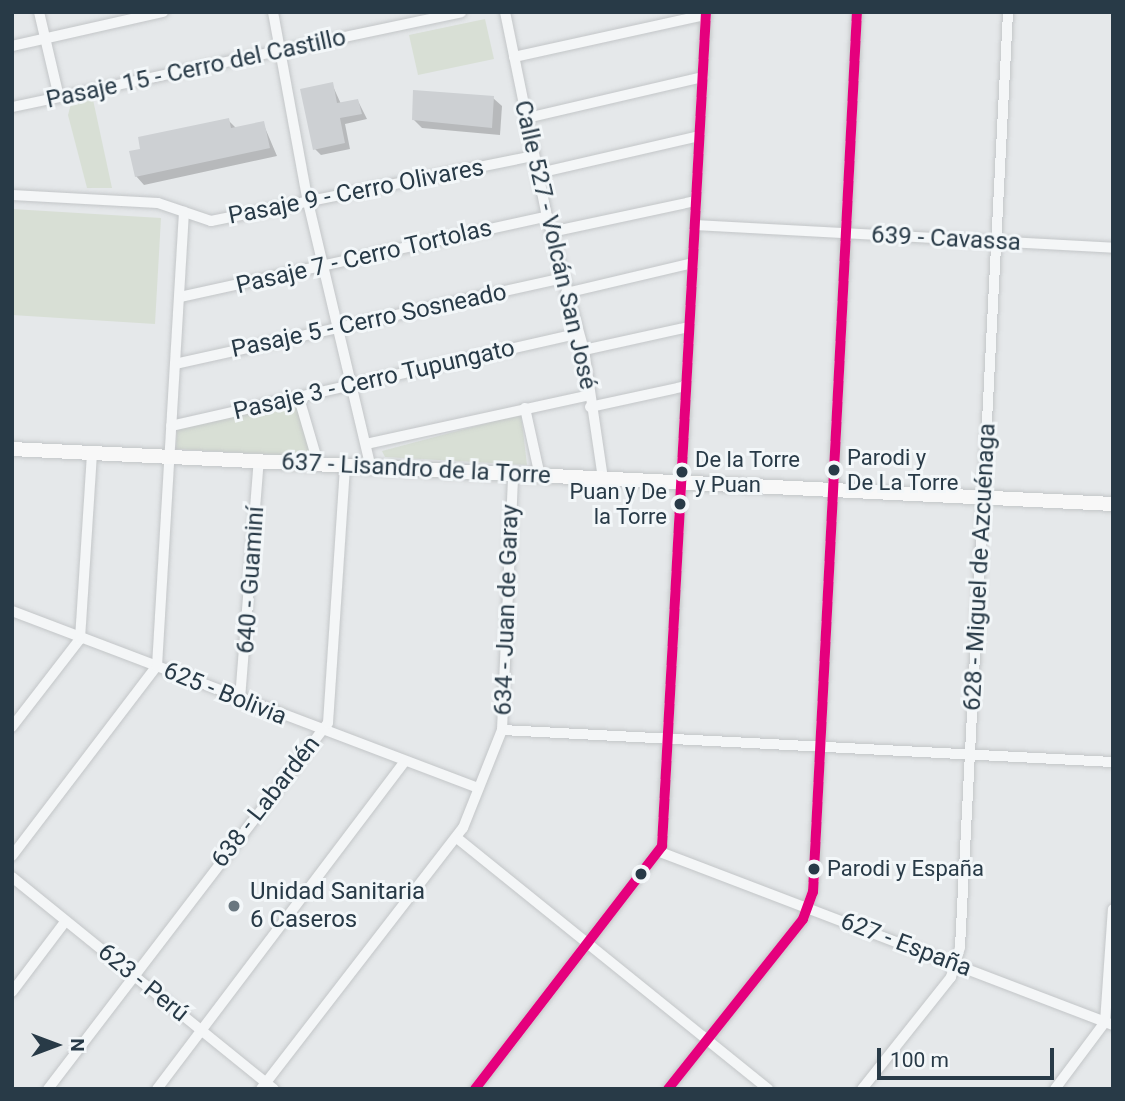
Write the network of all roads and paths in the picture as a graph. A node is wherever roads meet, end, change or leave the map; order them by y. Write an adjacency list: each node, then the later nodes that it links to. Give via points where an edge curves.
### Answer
1 (39, 12): 9 (street)
2 (163, 12): 9 (street)
3 (273, 12): 11 (street)
4 (461, 12): 11 (street, Pasaje 15 - Cerro del Castillo)
5 (505, 12): 12 (street, Calle 527 - Volcán San José)
6 (857, 12): 27 (street)
7 (1008, 12): 28 (street, 628 - Miguel de Azcuénaga)
8 (706, 14): 12 (street); 13 (street)
9 (45, 37): 10 (street); 14 (street)
10 (12, 46)
11 (279, 52): 14 (street, Pasaje 15 - Cerro del Castillo); 22 (street)
12 (514, 57): 16 (street, Calle 527 - Volcán San José)
13 (703, 76): 16 (street); 17 (street)
14 (59, 97): 15 (street, Pasaje 15 - Cerro del Castillo)
15 (12, 107)
16 (527, 118): 18 (street, Calle 527 - Volcán San José)
17 (699, 136): 19 (street); 21 (street)
18 (534, 156): 19 (street, Calle 527 - Volcán San José); 22 (street, Pasaje 9 - Cerro Olivares)
19 (538, 173): 24 (street, Calle 527 - Volcán San José)
20 (12, 195): 23 (street, Pasaje 9 - Cerro Olivares, via 159,203)
21 (695, 201): 25 (street); 26 (street)
22 (308, 202): 23 (street, Pasaje 9 - Cerro Olivares, via 211,221); 31 (street)
23 (184, 212): 34 (street)
24 (547, 216): 26 (street, Calle 527 - Volcán San José); 31 (street, Pasaje 7 - Cerro Tortolas)
25 (695, 225): 27 (street, 639 - Cavassa); 30 (street)
26 (551, 232): 32 (street, Calle 527 - Volcán San José)
27 (844, 233): 28 (street, 639 - Cavassa); 59 (street)
28 (998, 241): 29 (street, 639 - Cavassa); 60 (street, 628 - Miguel de Azcuénaga)
29 (1113, 248)
30 (693, 263): 33 (street); 35 (street)
31 (324, 268): 34 (street, Pasaje 7 - Cerro Tortolas); 36 (street)
32 (562, 278): 33 (street, Calle 527 - Volcán San José); 36 (street, Pasaje 5 - Cerro Sosneado)
33 (566, 293): 37 (street, Calle 527 - Volcán San José)
34 (180, 297): 39 (street)
35 (689, 327): 38 (street); 41 (street)
36 (340, 328): 39 (street, Pasaje 5 - Cerro Sosneado); 40 (street)
37 (577, 334): 38 (street, Calle 527 - Volcán San José); 40 (street, Pasaje 3 - Cerro Tupungato)
38 (584, 350): 42 (street, Calle 527 - Volcán San José)
39 (175, 364): 46 (street)
40 (354, 386): 43 (street, Pasaje 3 - Cerro Tupungato); 47 (street)
41 (686, 386): 44 (street); 58 (street)
42 (590, 395): 44 (street, Calle 527 - Volcán San José); 45 (street)
43 (299, 398): 46 (street, Pasaje 3 - Cerro Tupungato); 52 (street)
44 (590, 407): 57 (street, Calle 527 - Volcán San José)
45 (525, 408): 47 (street); 56 (street)
46 (172, 426): 50 (street)
47 (366, 444): 54 (street)
48 (12, 449): 49 (street, 637 - Lisandro de la Torre)
49 (92, 453): 50 (street, 637 - Lisandro de la Torre); 63 (street)
50 (170, 457): 51 (street, 637 - Lisandro de la Torre); 64 (street)
51 (259, 460): 52 (street, 637 - Lisandro de la Torre); 65 (street, 640 - Guaminí)
52 (318, 463): 53 (street, 637 - Lisandro de la Torre)
53 (345, 464): 54 (street, 637 - Lisandro de la Torre); 68 (street, 638 - Labardén, via 330,716)
54 (370, 465): 55 (street, 637 - Lisandro de la Torre)
55 (513, 474): 56 (street, 637 - Lisandro de la Torre); 67 (street, 634 - Juan de Garay)
56 (540, 476): 57 (street, 637 - Lisandro de la Torre)
57 (603, 478): 58 (street, 637 - Lisandro de la Torre)
58 (682, 482): 59 (street, 637 - Lisandro de la Torre); 69 (street)
59 (831, 490): 60 (street, 637 - Lisandro de la Torre); 70 (street)
60 (984, 497): 61 (street, 637 - Lisandro de la Torre); 71 (street, 628 - Miguel de Azcuénaga)
61 (1113, 504)
62 (12, 611): 63 (street, 625 - Bolivia)
63 (80, 639): 64 (street, 625 - Bolivia); 66 (street)
64 (157, 666): 65 (street, 625 - Bolivia); 77 (street)
65 (240, 699): 68 (street, 625 - Bolivia)
66 (12, 727)
67 (502, 730): 69 (street); 74 (street, 634 - Juan de Garay)
68 (321, 732): 72 (street, 625 - Bolivia); 84 (street, 638 - Labardén)
69 (669, 738): 70 (street); 76 (street)
70 (819, 746): 71 (street); 79 (street)
71 (969, 754): 73 (street); 83 (street, 628 - Miguel de Azcuénaga)
72 (404, 762): 74 (street, 625 - Bolivia); 87 (street)
73 (1113, 762)
74 (479, 788): 75 (street, 634 - Juan de Garay)
75 (457, 838): 82 (street); 89 (street, 634 - Juan de Garay)
76 (660, 852): 79 (street, 627 - España); 82 (street)
77 (12, 856)
78 (12, 877): 81 (street, 623 - Perú)
79 (809, 908): 83 (street, 627 - España); 88 (street)
80 (1113, 909): 86 (street)
81 (65, 922): 84 (street, 623 - Perú); 85 (street)
82 (587, 946): 88 (street); 92 (street)
83 (957, 964): 86 (street, 627 - España); 95 (street)
84 (132, 973): 87 (street, 623 - Perú); 90 (street, 638 - Labardén)
85 (12, 992)
86 (1109, 1023): 96 (street)
87 (199, 1028): 89 (street, 623 - Perú); 91 (street)
88 (705, 1041): 93 (street); 94 (street)
89 (267, 1086)
90 (48, 1089)
91 (157, 1089)
92 (475, 1089)
93 (668, 1089)
94 (768, 1089)
95 (862, 1089)
96 (1055, 1089)

